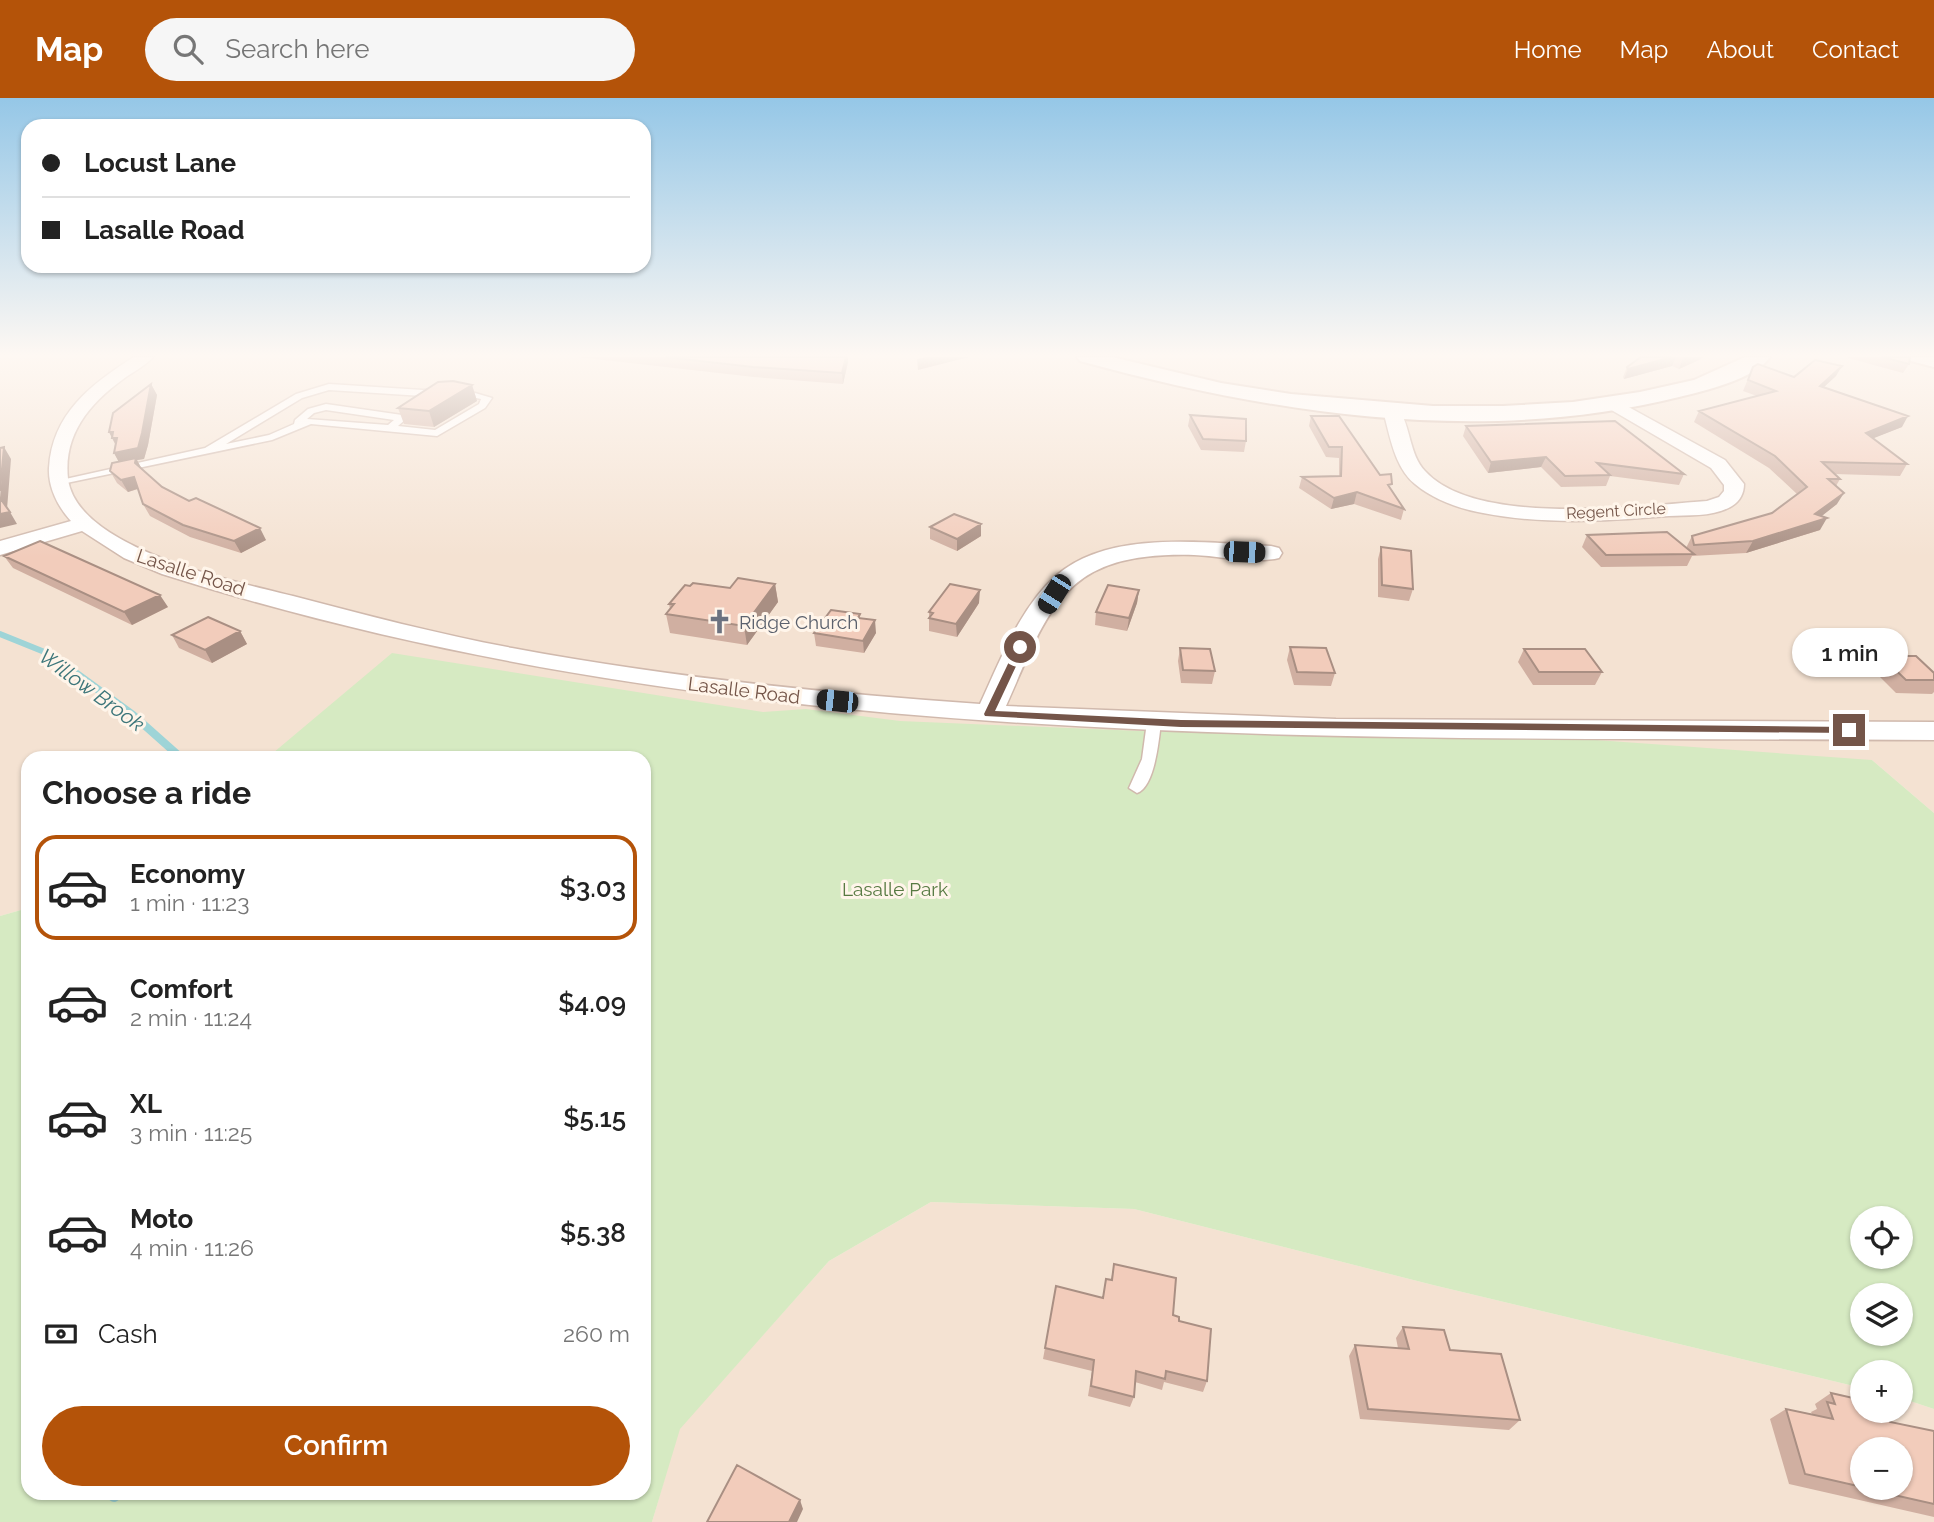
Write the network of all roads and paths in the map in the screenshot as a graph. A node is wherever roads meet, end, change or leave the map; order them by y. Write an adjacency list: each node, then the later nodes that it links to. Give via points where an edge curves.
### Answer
1 (70, 423): 12 (street, via 58,456)
2 (253, 423): 11 (lane)
3 (302, 423): 9 (lane)
4 (339, 423): 10 (lane)
5 (396, 423): 10 (lane)
6 (454, 423): 10 (lane, via 440,432)
7 (1397, 423): 8 (street, Regent Circle, via 1420,478 1459,500 1484,507 1548,514 1710,507 1734,492 1734,484 1718,464)
8 (1648, 423)
9 (299, 424): 11 (lane, via 279,435)
10 (390, 429)
11 (209, 450): 12 (lane)
12 (57, 482): 13 (street, Lasalle Road)
13 (83, 524): 14 (street); 16 (street, Lasalle Road, via 143,558 190,574 436,640 559,664 737,690)
14 (0, 548)
15 (1271, 553): 16 (street, via 1142,551 1085,565 1054,594 1020,647)
16 (989, 714): 17 (street, Lasalle Road)
17 (1154, 722): 18 (street, Lasalle Road); 19 (lane, via 1149,759)
18 (1934, 731)
19 (1136, 788)

